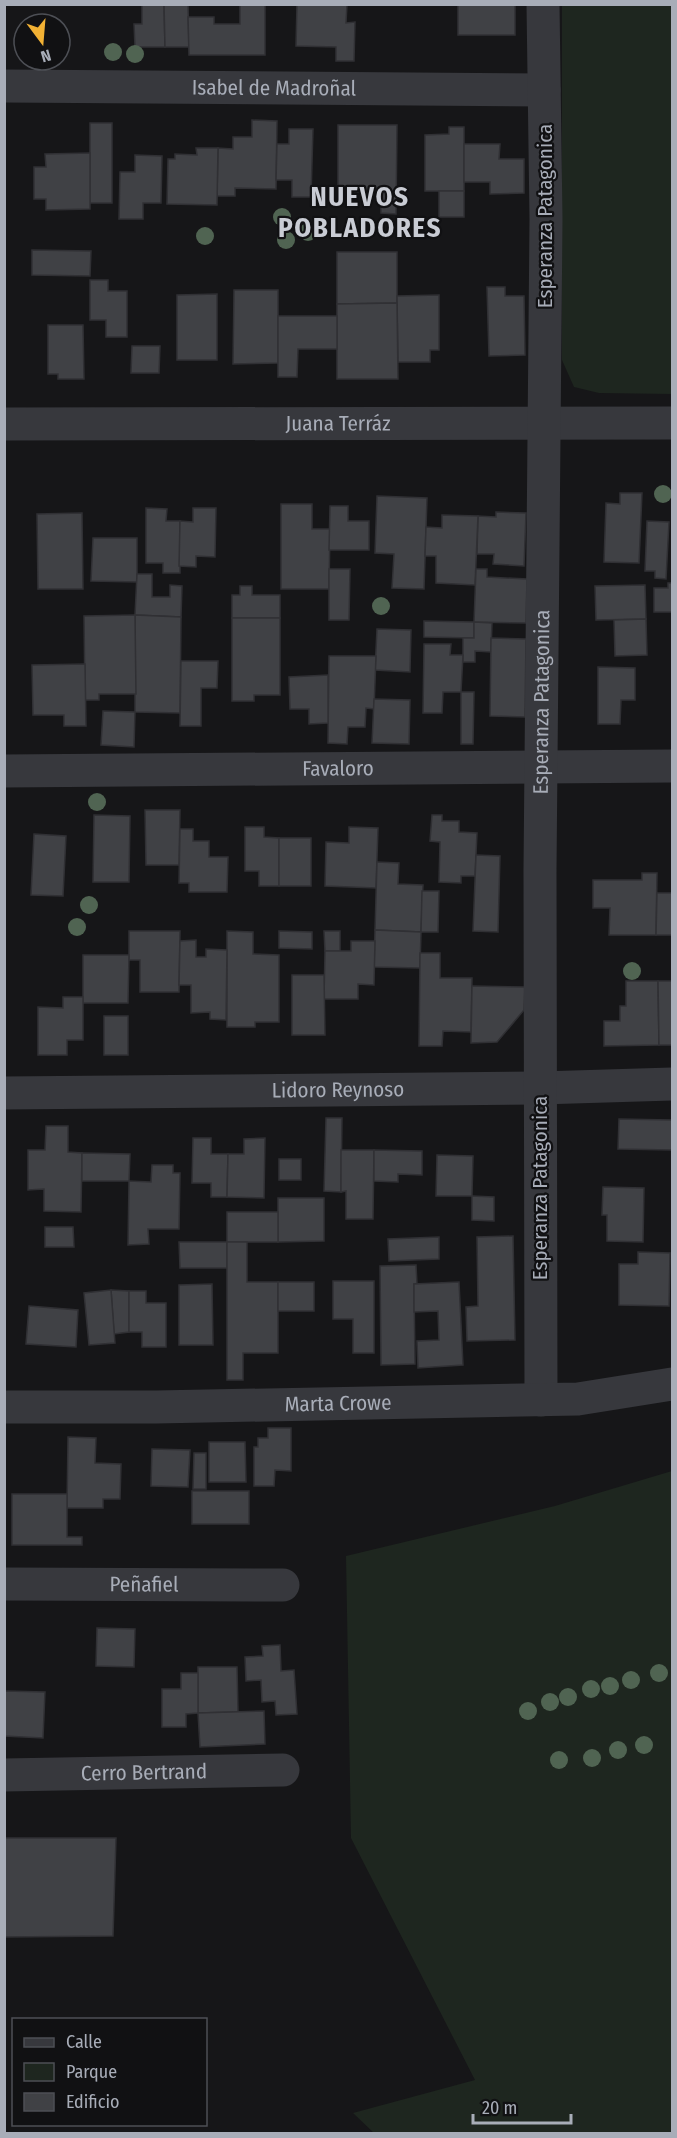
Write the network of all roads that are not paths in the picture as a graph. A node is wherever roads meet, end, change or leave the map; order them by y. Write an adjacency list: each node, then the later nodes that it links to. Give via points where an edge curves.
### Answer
1 (543, 4): 3 (street, Esperanza Patagonica)
2 (4, 86): 3 (street, Isabel de Madroñal)
3 (544, 90): 4 (street, Esperanza Patagonica)
4 (545, 422): 5 (street, Juana Terráz); 6 (street, Juana Terráz); 8 (street, Esperanza Patagonica)
5 (672, 423)
6 (4, 424)
7 (672, 766): 8 (street, Favaloro)
8 (541, 767): 9 (street, Favaloro); 11 (street, Esperanza Patagonica)
9 (4, 771)
10 (672, 1084): 11 (street, Lidoro Reynoso)
11 (540, 1088): 12 (street, Lidoro Reynoso); 14 (street, Esperanza Patagonica)
12 (4, 1093)
13 (672, 1384): 14 (street, Marta Crowe, via 578,1399)
14 (541, 1400): 15 (street, Marta Crowe)
15 (4, 1407)
16 (4, 1584): 17 (street, Peñafiel)
17 (283, 1585)
18 (283, 1770): 19 (street, Cerro Bertrand)
19 (4, 1774)

